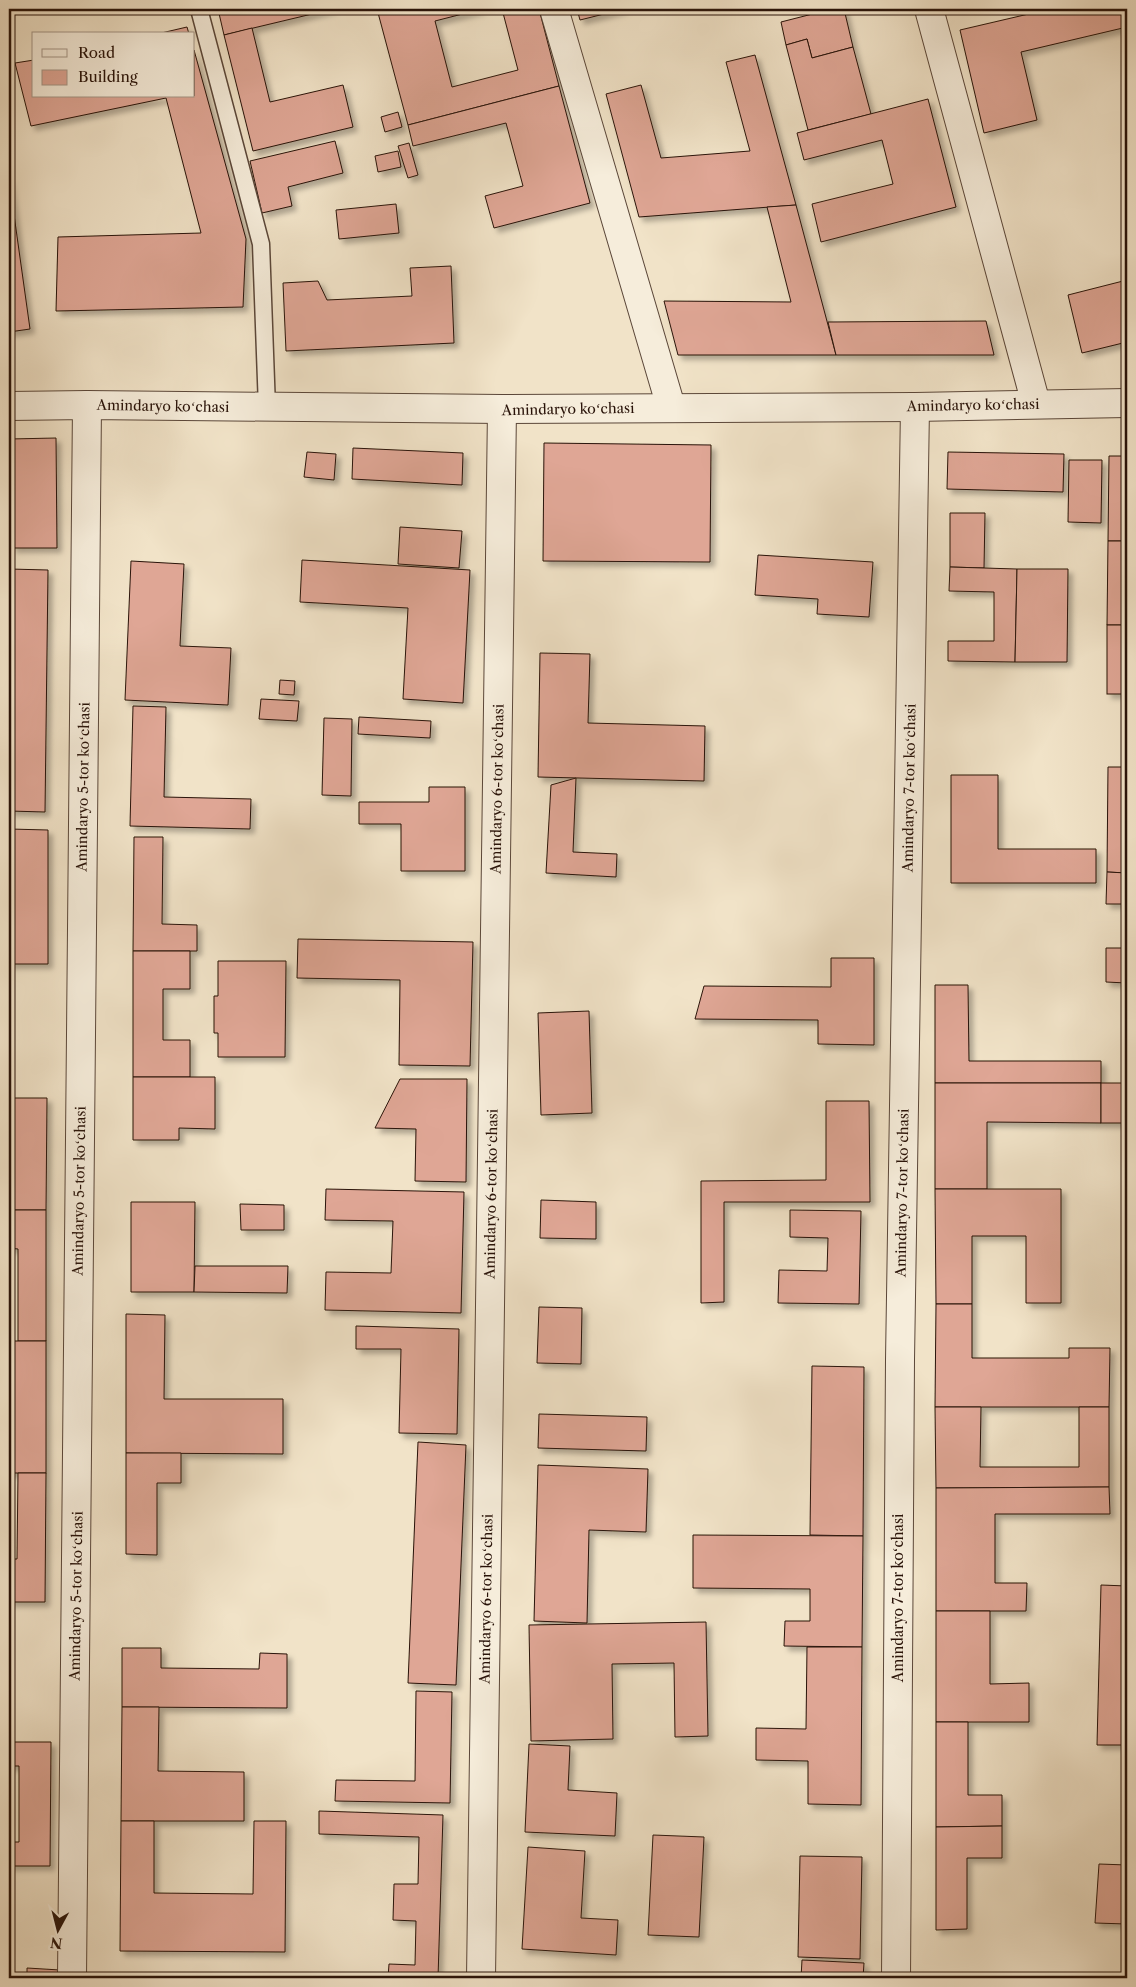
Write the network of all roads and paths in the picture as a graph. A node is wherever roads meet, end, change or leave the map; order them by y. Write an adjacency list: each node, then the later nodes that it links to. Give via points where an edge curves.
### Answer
1 (199, 9): 9 (lane, via 261,244)
2 (554, 9): 10 (street)
3 (929, 9): 5 (street)
4 (1127, 403): 5 (street, Amindaryo koʻchasi)
5 (1036, 404): 8 (street, Amindaryo koʻchasi)
6 (86, 405): 7 (street, Amindaryo koʻchasi); 9 (street, Amindaryo koʻchasi); 12 (street, Amindaryo 5-tor koʻchasi)
7 (9, 406)
8 (915, 407): 10 (street, Amindaryo koʻchasi); 14 (street, Amindaryo 7-tor koʻchasi, via 900,1360)
9 (267, 408): 11 (street, Amindaryo koʻchasi)
10 (671, 408): 11 (street, Amindaryo koʻchasi)
11 (502, 410): 13 (street, Amindaryo 6-tor koʻchasi)
12 (72, 1978)
13 (481, 1978)
14 (896, 1978)

